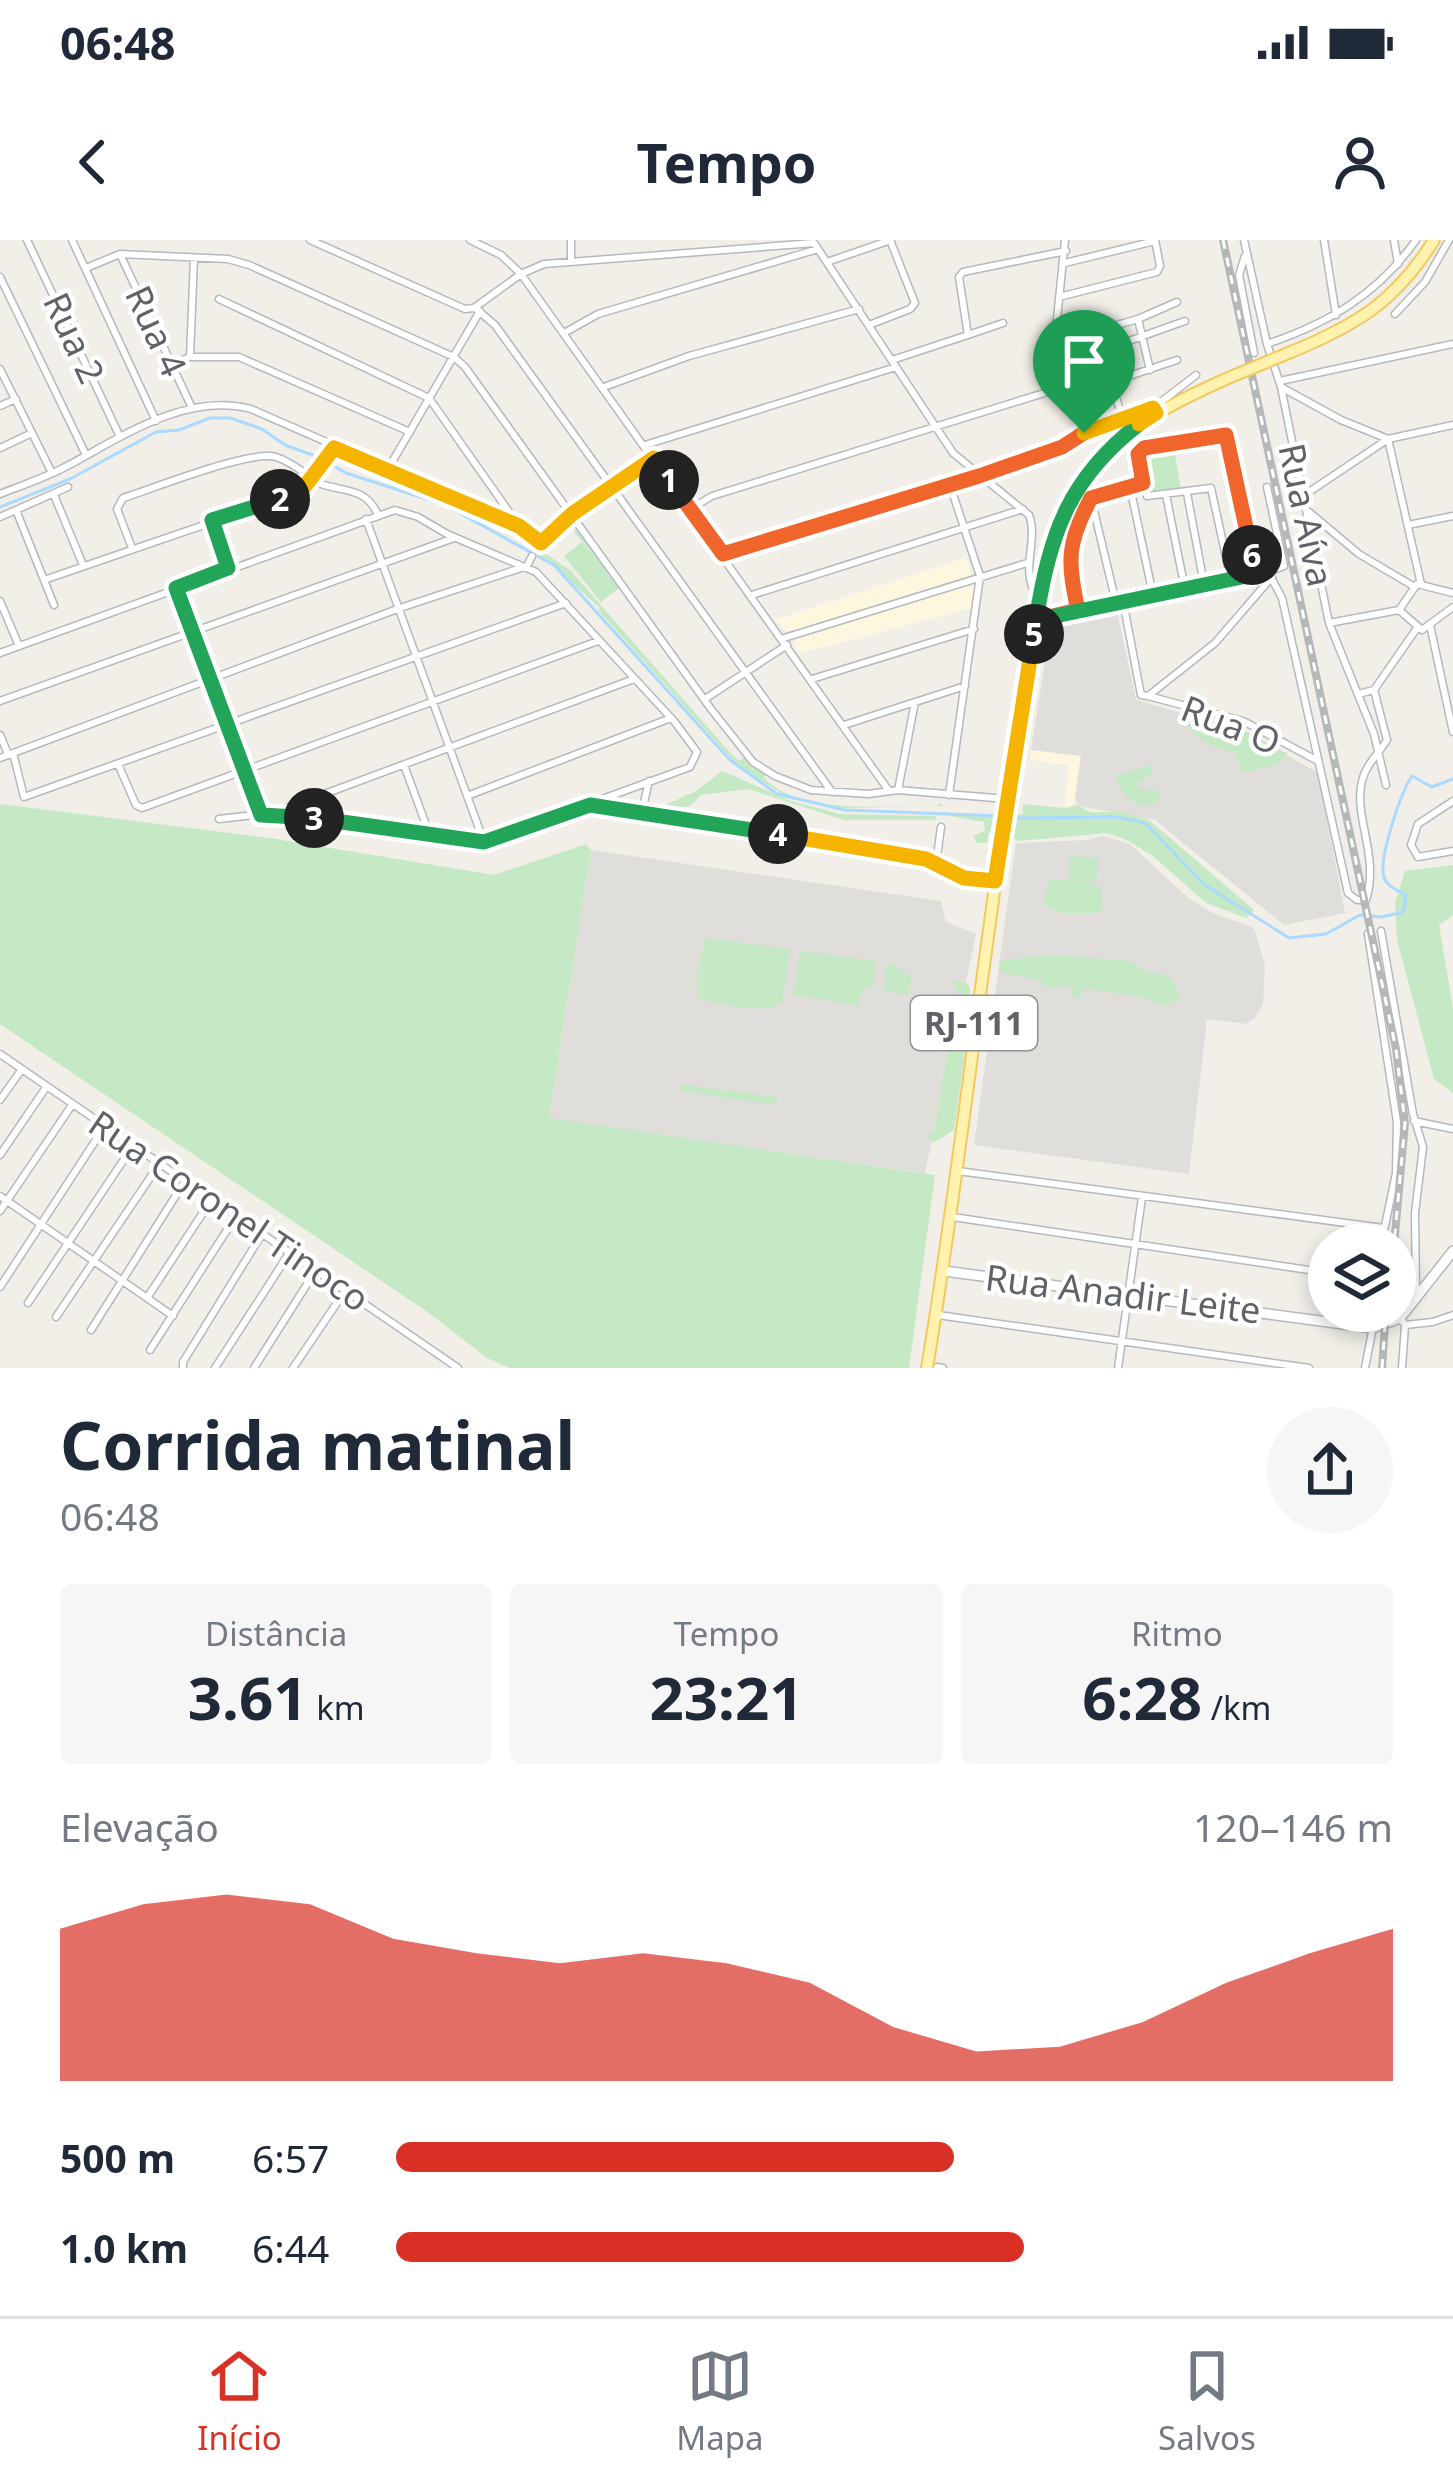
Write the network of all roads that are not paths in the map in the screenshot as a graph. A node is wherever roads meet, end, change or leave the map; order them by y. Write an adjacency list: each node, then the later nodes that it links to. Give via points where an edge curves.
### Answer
1 (27, 240): 74 (street, Rua 2)
2 (72, 240): 27 (street)
3 (310, 240): 16 (street)
4 (470, 240): 28 (street)
5 (571, 240): 23 (street)
6 (857, 240): 18 (street)
7 (890, 240): 18 (street); 40 (street, via 915,303)
8 (1065, 240): 19 (street)
9 (1244, 240): 20 (street, Rua Aíva)
10 (1324, 240): 36 (street)
11 (1394, 240): 26 (street)
12 (1416, 240): 26 (street)
13 (1434, 240): 66 (main road, RJ-111, bridge, via 1400,286 1348,328)
14 (1449, 240): 35 (street)
15 (1155, 241): 25 (street); 30 (street, via 1157,272)
16 (322, 242): 34 (street, via 454,307)
17 (815, 244): 23 (street); 24 (street); 41 (street, via 598,314)
18 (863, 249): 24 (street)
19 (1066, 251): 25 (street); 42 (street, via 960,274)
20 (1247, 253): 45 (street, Rua Aíva); 48 (street, via 1239,275)
21 (120, 254): 22 (street); 27 (street); 52 (street, Rua 4)
22 (194, 257): 49 (street); 50 (street, via 249,265)
23 (572, 262): 28 (street)
24 (827, 262): 33 (street)
25 (1063, 263): 30 (street)
26 (1398, 263): 36 (street)
27 (86, 268): 68 (street)
28 (521, 274): 34 (street); 41 (street)
29 (0, 277): 79 (street)
30 (1059, 297): 44 (street)
31 (219, 298): 62 (street)
32 (1177, 302): 37 (street)
33 (859, 309): 40 (street); 61 (street)
34 (477, 310): 50 (street); 86 (street)
35 (1395, 314)
36 (1336, 315): 45 (street)
37 (1138, 319): 43 (street); 44 (street)
38 (1185, 321): 43 (street)
39 (1003, 323): 42 (street)
40 (869, 326): 53 (street)
41 (565, 332): 61 (street)
42 (968, 335): 53 (street)
43 (1142, 339): 47 (street); 56 (street)
44 (1058, 342): 54 (street)
45 (1267, 344): 59 (street, Rua Aíva)
46 (1453, 344): 59 (street)
47 (1102, 352): 54 (street); 58 (street)
48 (1254, 353)
49 (190, 357): 52 (street); 71 (street, via 239,357)
50 (454, 357): 62 (street); 101 (street)
51 (1177, 359): 56 (street)
52 (173, 364): 65 (street, Rua 4)
53 (894, 364): 70 (street); 76 (street)
54 (1064, 364): 60 (street)
55 (0, 369): 63 (street)
56 (1150, 370): 58 (street)
57 (1196, 376): 66 (street)
58 (1111, 382): 67 (street)
59 (1281, 384): 75 (street); 95 (street, Rua Aíva)
60 (1070, 385): 70 (street); 73 (street)
61 (604, 388): 76 (street)
62 (429, 398): 71 (street); 108 (street)
63 (16, 399): 64 (street); 72 (street)
64 (0, 406)
65 (192, 408): 68 (street); 78 (street, via 251,409)
66 (1155, 410): 67 (street); 131 (main road, RJ-111, via 1075,491 1055,532)
67 (1122, 417): 73 (street)
68 (156, 421): 74 (street)
69 (1453, 424): 75 (street)
70 (935, 427): 83 (street); 97 (street)
71 (410, 432): 81 (street)
72 (32, 433): 77 (street); 82 (street)
73 (1084, 433): 83 (street)
74 (120, 437): 79 (street)
75 (1388, 439): 95 (street); 107 (street)
76 (644, 445): 80 (street)
77 (0, 448)
78 (331, 451): 81 (street); 84 (street)
79 (86, 455): 82 (street)
80 (654, 458): 86 (street); 97 (street)
81 (388, 469): 108 (street)
82 (52, 474): 92 (street)
83 (979, 476): 87 (street); 98 (street)
84 (314, 478): 102 (street, via 366,497); 106 (street, via 297,493); 111 (street, via 259,455 123,498 118,515)
85 (1143, 483): 89 (street); 94 (street, via 1146,494); 119 (street, via 1139,452 1226,435)
86 (614, 485): 101 (street); 151 (street)
87 (950, 485): 109 (street); 112 (street)
88 (68, 487): 93 (street)
89 (1130, 487): 96 (street); 130 (street)
90 (1267, 487): 120 (street, via 1284,566)
91 (1187, 493): 94 (street); 123 (street, via 1211,488); 124 (street)
92 (0, 494)
93 (54, 494): 99 (street); 116 (street)
94 (1166, 495): 127 (street)
95 (1303, 496): 100 (street, Rua Aíva)
96 (1091, 498): 133 (street); 138 (street, via 1068,555)
97 (690, 509): 112 (street)
98 (1024, 509): 109 (street); 114 (street, via 1033,527)
99 (16, 510): 104 (street); 122 (street)
100 (1306, 510): 125 (street, via 1359,554); 141 (street, Rua Aíva)
101 (572, 514): 108 (street, via 540,544); 164 (street)
102 (378, 515): 105 (street); 110 (street, via 395,510)
103 (1453, 516): 107 (street)
104 (0, 517)
105 (366, 519): 115 (street); 118 (street)
106 (212, 520): 111 (street); 118 (street)
107 (1408, 525): 125 (street)
108 (519, 526)
109 (964, 529): 121 (street); 129 (street)
110 (455, 537): 115 (street); 117 (street)
111 (132, 548): 116 (street)
112 (723, 554): 129 (street)
113 (532, 556): 117 (street)
114 (1027, 563): 121 (street); 131 (street)
115 (383, 564): 137 (street); 145 (street)
116 (83, 566): 122 (street)
117 (527, 566): 134 (street); 137 (street)
118 (228, 568): 126 (street)
119 (1256, 574): 120 (street); 123 (street)
120 (1270, 574): 159 (street, via 1216,643); 173 (street)
121 (980, 576): 144 (street); 147 (street)
122 (44, 580): 135 (street)
123 (1231, 580): 124 (street)
124 (1204, 585): 127 (street)
125 (1417, 585): 128 (street); 139 (street)
126 (176, 588): 145 (street); 148 (street)
127 (1185, 589): 130 (street)
128 (1453, 592)
129 (752, 595): 147 (street)
130 (1153, 596): 133 (street)
131 (1040, 598): 140 (main road, RJ-111)
132 (0, 602): 148 (street)
133 (1119, 602): 138 (street); 159 (street, via 1141,695)
134 (566, 603): 146 (street); 150 (street)
135 (54, 605)
136 (1453, 607): 142 (street)
137 (400, 608): 150 (street); 156 (street)
138 (1078, 610): 140 (street)
139 (1399, 610): 141 (street); 143 (street)
140 (1036, 620): 184 (main road, RJ-111)
141 (1329, 623): 160 (street, Rua Aíva)
142 (1430, 625): 143 (street); 155 (street)
143 (1417, 628): 158 (street)
144 (974, 629): 154 (street); 157 (street)
145 (194, 633): 156 (street); 161 (street)
146 (598, 640): 153 (street); 162 (street)
147 (785, 642): 151 (street); 154 (street)
148 (19, 646): 149 (street)
149 (0, 653)
150 (417, 656): 162 (street); 166 (street)
151 (745, 674): 164 (street); 180 (street)
152 (1453, 676): 155 (street)
153 (634, 679): 165 (street); 170 (street)
154 (812, 679): 167 (street)
155 (1442, 679): 168 (street)
156 (212, 680): 166 (street); 172 (street)
157 (965, 686): 163 (street); 181 (street)
158 (1375, 690): 160 (street); 171 (street, via 1387,740)
159 (1151, 694): 173 (street, Rua O, via 1243,721)
160 (1358, 694): 171 (street, Rua Aíva)
161 (0, 701)
162 (434, 701): 170 (street); 176 (street)
163 (915, 702): 167 (street); 179 (street)
164 (704, 705): 180 (street, via 753,762 792,785)
165 (671, 718): 177 (street, via 697,759); 182 (street)
166 (229, 724): 174 (street); 176 (street)
167 (844, 725): 179 (street)
168 (1453, 732)
169 (0, 735): 172 (street)
170 (450, 748): 175 (street); 182 (street)
171 (1378, 751): 173 (street, via 1360,788 1366,900 1348,893); 178 (street, Rua Aíva)
172 (7, 755): 174 (street, via 24,796)
173 (1320, 762)
174 (118, 764): 176 (street, via 142,808)
175 (404, 765): 187 (street); 191 (street)
176 (247, 771): 188 (street)
177 (649, 782): 185 (street); 186 (street)
178 (1386, 784)
179 (893, 790): 180 (street); 181 (street)
180 (832, 792)
181 (949, 795): 184 (street)
182 (467, 796): 192 (street)
183 (1453, 801): 193 (street, via 1414,830 1411,845 1415,855)
184 (1006, 802): 195 (main road, RJ-111)
185 (590, 805): 186 (street); 192 (street)
186 (642, 811): 194 (street)
187 (272, 813): 188 (street); 191 (street)
188 (261, 815): 189 (street)
189 (219, 819)
190 (941, 826): 194 (street)
191 (429, 833): 192 (street)
192 (484, 842)
193 (1453, 851)
194 (936, 864): 195 (street)
195 (995, 881): 209 (main road, RJ-111)
196 (1381, 931): 203 (street)
197 (1368, 934): 218 (street, via 1397,1122)
198 (0, 1054): 199 (street, Rua Coronel Tinoco)
199 (22, 1069): 200 (street, Rua Coronel Tinoco); 201 (street)
200 (47, 1086): 202 (street, Rua Coronel Tinoco); 207 (street)
201 (0, 1100)
202 (73, 1104): 204 (street, Rua Coronel Tinoco); 212 (street)
203 (1412, 1119): 205 (street); 219 (street, via 1423,1147)
204 (105, 1126): 206 (street, Rua Coronel Tinoco); 220 (street)
205 (1453, 1129)
206 (134, 1145): 208 (street, Rua Coronel Tinoco); 222 (street)
207 (0, 1156)
208 (160, 1163): 210 (street, Rua Coronel Tinoco); 226 (street)
209 (955, 1171): 211 (street); 216 (main road, RJ-111)
210 (185, 1181): 213 (street, Rua Coronel Tinoco); 230 (street)
211 (1142, 1197): 217 (street); 223 (street)
212 (4, 1198): 214 (street); 220 (street)
213 (212, 1199): 215 (street, Rua Coronel Tinoco); 234 (street)
214 (0, 1211)
215 (236, 1216): 221 (street, Rua Coronel Tinoco); 239 (street)
216 (950, 1217): 223 (street); 228 (main road, RJ-111)
217 (1352, 1224)
218 (1384, 1224)
219 (1415, 1224)
220 (43, 1225): 222 (street); 231 (street)
221 (262, 1234): 224 (street, Rua Coronel Tinoco); 250 (street)
222 (68, 1243): 226 (street); 236 (street)
223 (1136, 1246): 229 (street); 233 (street)
224 (290, 1252): 227 (street, Rua Coronel Tinoco); 251 (street)
225 (1453, 1252): 235 (main road)
226 (94, 1261): 230 (street); 240 (street)
227 (316, 1270): 232 (street, Rua Coronel Tinoco); 252 (street)
228 (944, 1270): 233 (main road, Rua Anadir Leite); 237 (main road, RJ-111)
229 (1308, 1270)
230 (121, 1280): 234 (street); 243 (street)
231 (0, 1287)
232 (345, 1290): 249 (street); 254 (street, Rua Coronel Tinoco)
233 (1129, 1295): 241 (main road, Rua Anadir Leite); 246 (street)
234 (147, 1298): 239 (street)
235 (1416, 1298)
236 (28, 1303)
237 (936, 1315): 246 (street); 248 (main road, RJ-111)
238 (1453, 1315): 242 (street)
239 (172, 1316): 247 (street)
240 (56, 1317)
241 (1308, 1319)
242 (1416, 1322)
243 (91, 1330)
244 (1372, 1332): 259 (street)
245 (1403, 1332): 260 (street)
246 (1121, 1342): 257 (street); 258 (street)
247 (150, 1350)
248 (930, 1352): 255 (main road, RJ-111); 256 (street)
249 (295, 1365): 253 (street)
250 (183, 1368)
251 (215, 1368)
252 (254, 1368)
253 (307, 1368)
254 (458, 1368)
255 (927, 1368)
256 (939, 1368)
257 (1118, 1368)
258 (1309, 1368)
259 (1365, 1368)
260 (1402, 1368)

